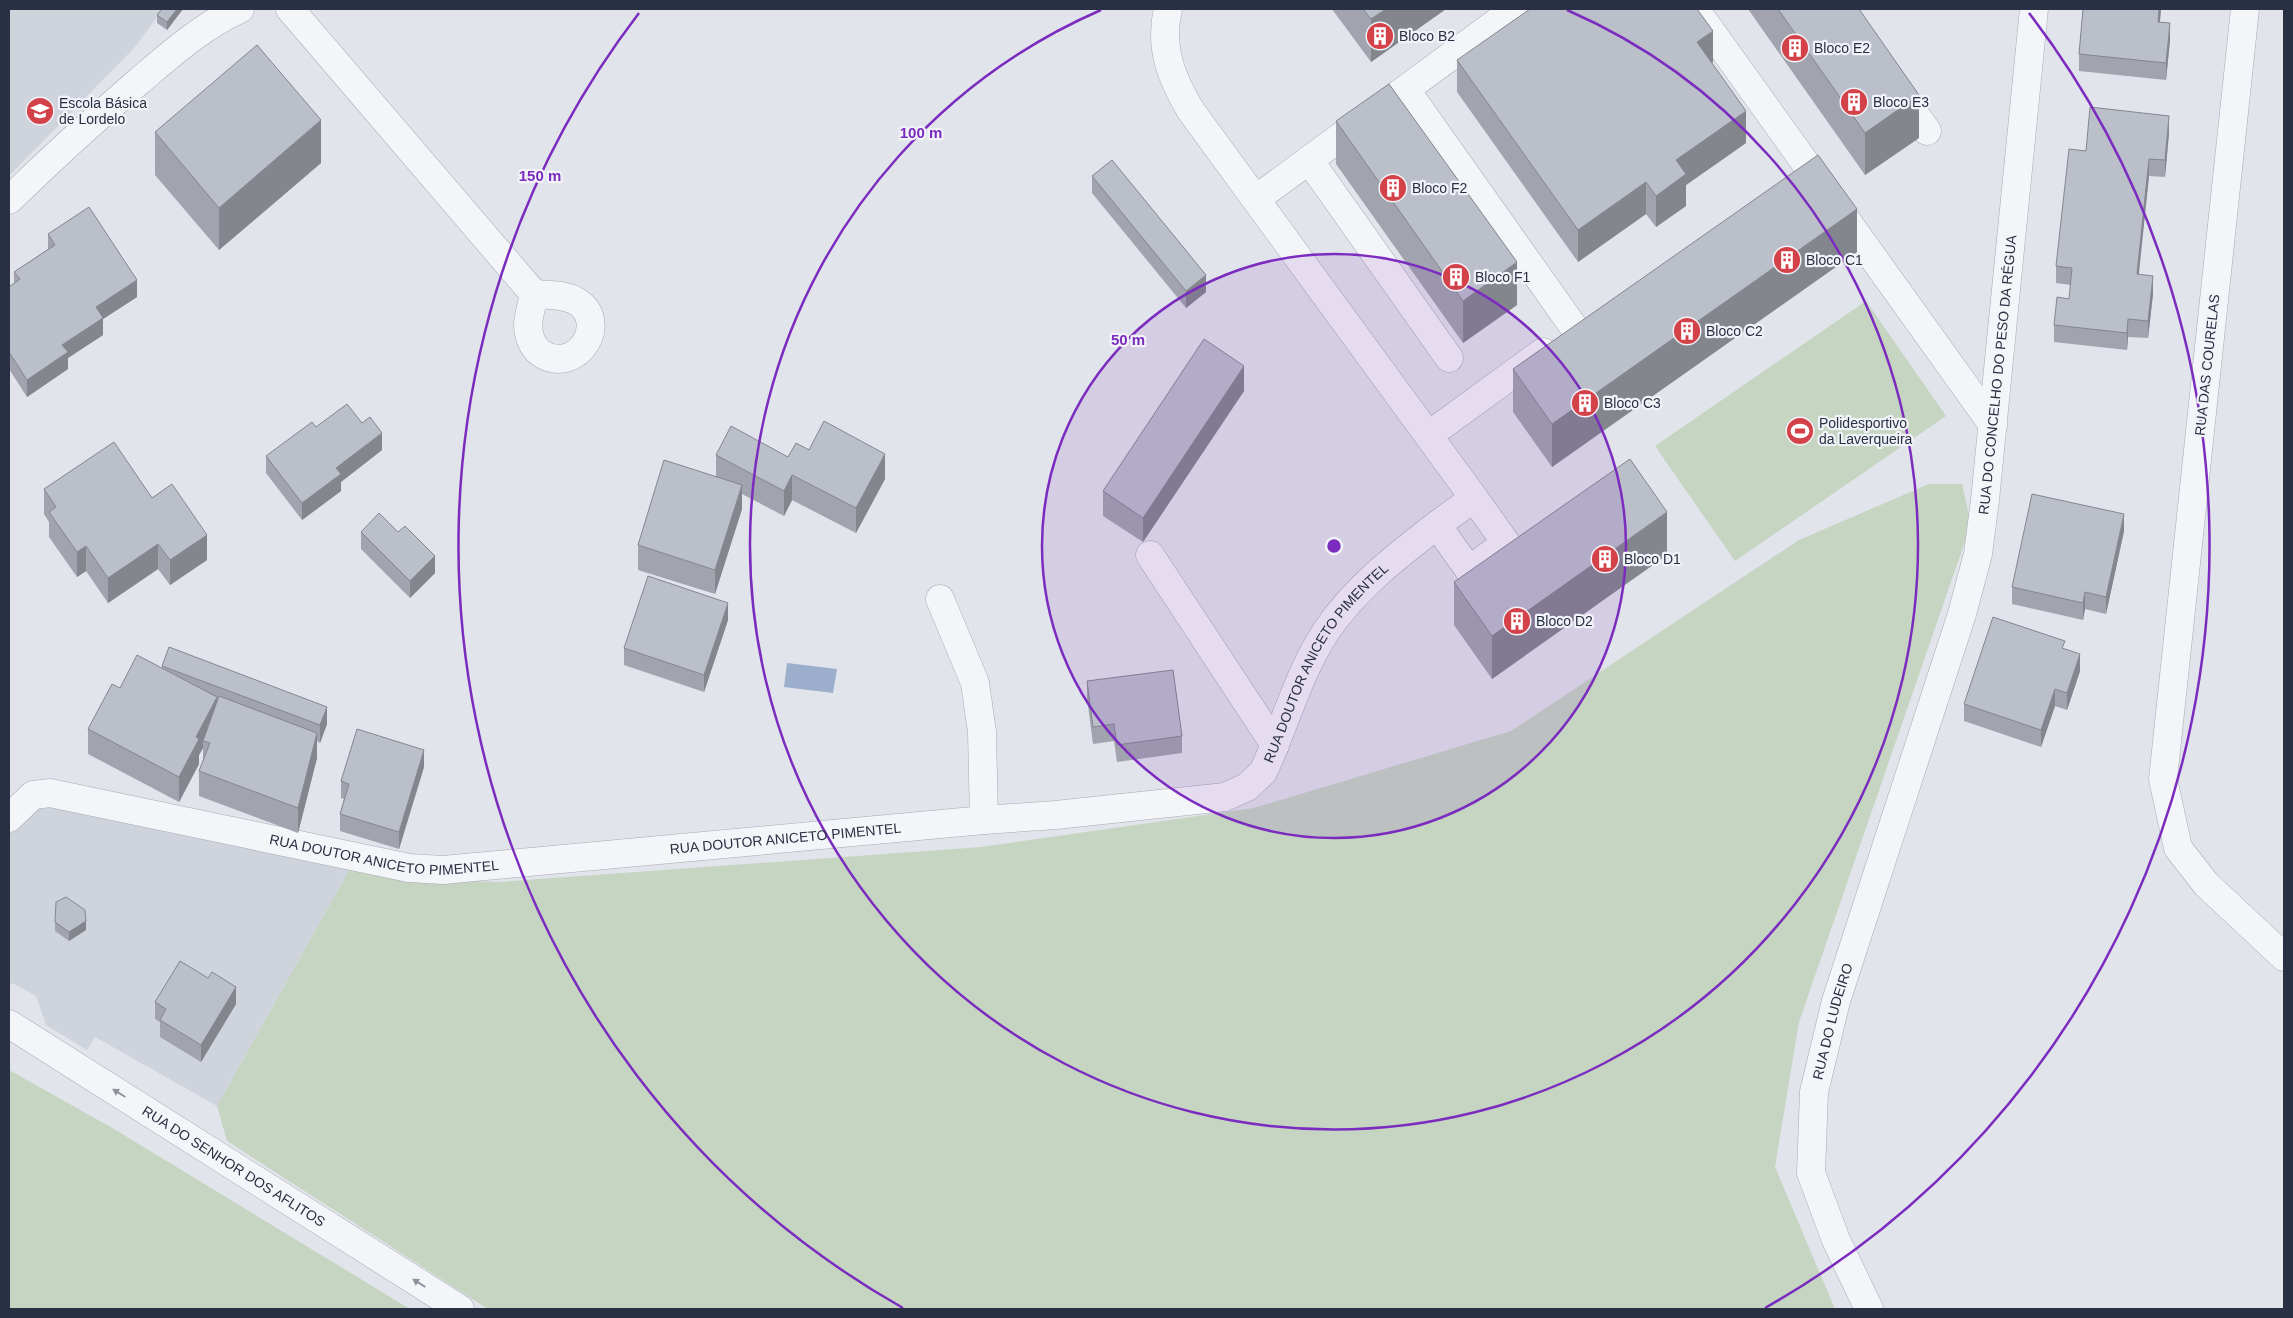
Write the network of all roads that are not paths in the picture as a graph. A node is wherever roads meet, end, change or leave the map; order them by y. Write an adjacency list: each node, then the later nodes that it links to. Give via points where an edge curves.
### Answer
1 (240, 9): 15 (street, via 199,32 164,60)
2 (290, 9): 16 (street)
3 (1168, 9): 14 (street, via 1163,31 1165,52 1180,92)
4 (1515, 9): 9 (street)
5 (1695, 9): 12 (street)
6 (2034, 9): 20 (street, RUA DO CONCELHO DO PESO DA RÉGUA)
7 (2244, 9): 30 (street, RUA DAS COURELAS, via 2163,779 2178,848 2206,884)
8 (1881, 66): 10 (street)
9 (1406, 90): 11 (street); 18 (street)
10 (1927, 132)
11 (1309, 160): 14 (street); 19 (street)
12 (1808, 166): 13 (street); 20 (street)
13 (1783, 183)
14 (1256, 198): 21 (street)
15 (9, 200)
16 (534, 294)
17 (1599, 312): 18 (street)
18 (1575, 329): 21 (street)
19 (1449, 358)
20 (1993, 425): 26 (street, RUA DO CONCELHO DO PESO DA RÉGUA, via 1982,527 1971,583)
21 (1429, 435): 22 (street)
22 (1474, 498): 23 (street, RUA DOUTOR ANICETO PIMENTEL); 23 (street, via 1506,543 1469,570)
23 (1437, 525): 27 (street, RUA DOUTOR ANICETO PIMENTEL, via 1375,575 1340,612 1316,649)
24 (1150, 555): 27 (street)
25 (940, 599): 29 (street, via 975,683 982,732)
26 (1922, 733): 33 (street, RUA DO LUDEIRO, via 1836,1001 1814,1092 1811,1173 1836,1240)
27 (1275, 745): 29 (street, RUA DOUTOR ANICETO PIMENTEL, via 1256,780 1225,797)
28 (9, 818): 29 (street, RUA DOUTOR ANICETO PIMENTEL, via 33,795 50,793 426,870 468,869)
29 (984, 820)
30 (2284, 957)
31 (9, 1024): 32 (street, RUA DO SENHOR DOS AFLITOS, one-way to 31)
32 (460, 1309)
33 (1869, 1309)

